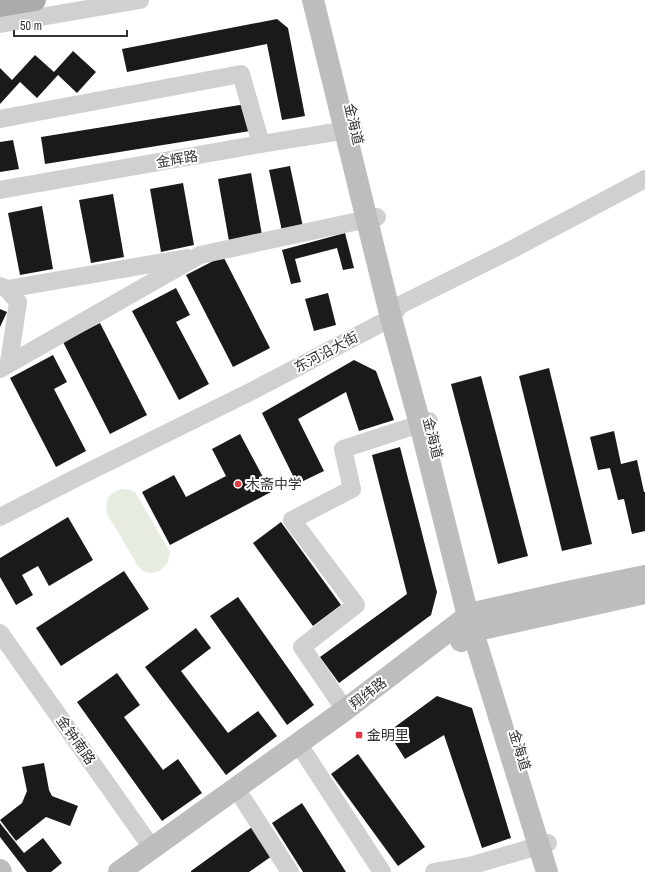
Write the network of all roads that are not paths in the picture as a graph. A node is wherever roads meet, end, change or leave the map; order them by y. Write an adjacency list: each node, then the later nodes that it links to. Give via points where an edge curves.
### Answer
1 (35, 0): 5 (main road)
2 (140, 0): 6 (street)
3 (313, 0): 8 (street)
4 (327, 0): 8 (street, 金海道)
5 (0, 6)
6 (0, 24)
7 (0, 119): 9 (street, via 241,74)
8 (350, 130): 9 (street, 金辉路); 12 (street, 金海道)
9 (261, 144): 11 (street, 金辉路)
10 (645, 179): 15 (street, 东河沿大街)
11 (0, 190)
12 (372, 218): 13 (street); 15 (street, 金海道)
13 (200, 256): 14 (street); 16 (street)
14 (4, 288): 16 (street, via 18,302)
15 (396, 311): 17 (street, 金海道); 18 (street, 东河沿大街, via 252,391)
16 (5, 366)
17 (424, 423): 21 (street, 金海道); 23 (street, via 344,449 352,489 292,520 356,605 302,647)
18 (0, 517)
19 (645, 576): 21 (street, 翔纬路, via 572,591)
20 (645, 593): 21 (street, 翔纬路)
21 (475, 623): 23 (street, 翔纬路, via 458,625); 24 (street, 翔纬路, via 464,638); 26 (street, 金海道)
22 (0, 633): 27 (street, 金钟南路)
23 (345, 710): 27 (street, 翔纬路)
24 (305, 754): 25 (street, 翔纬路); 32 (street)
25 (243, 799): 30 (street, 翔纬路); 31 (street)
26 (543, 844): 28 (street); 34 (street); 35 (street, 金海道)
27 (152, 848): 29 (street, 翔纬路)
28 (471, 869): 33 (street)
29 (118, 872)
30 (141, 872)
31 (290, 872)
32 (382, 872)
33 (434, 872)
34 (547, 872)
35 (557, 872)

